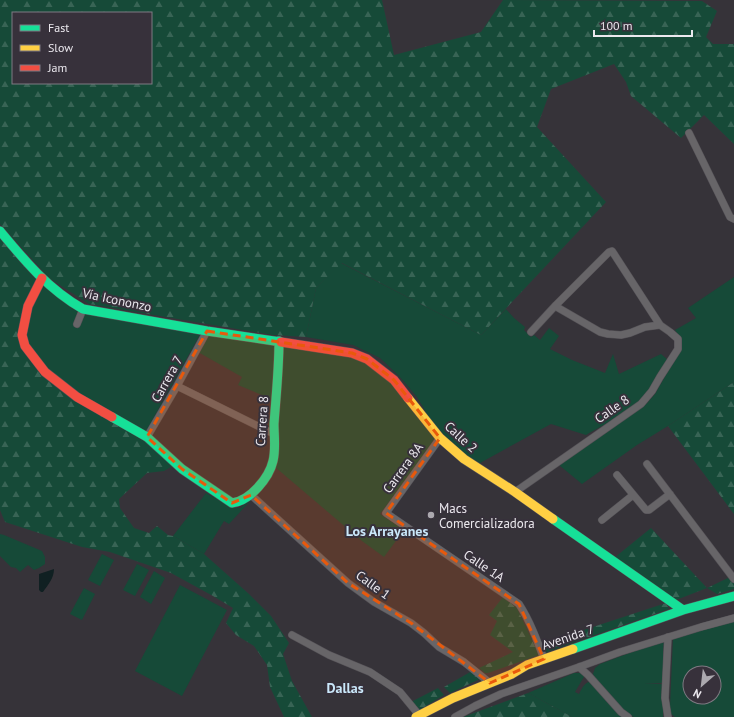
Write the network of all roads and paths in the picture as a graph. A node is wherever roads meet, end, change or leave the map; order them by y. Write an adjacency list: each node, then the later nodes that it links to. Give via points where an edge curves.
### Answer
1 (689, 133): 2 (street, via 730,217)
2 (734, 219)
3 (0, 231): 4 (main road, Vía Icononzo)
4 (42, 278): 6 (main road, Vía Icononzo, via 55,291); 14 (main road, via 28,306 22,335 25,346 45,372 77,397)
5 (555, 306): 8 (street, via 608,334 621,335); 8 (street, via 612,251); 10 (street)
6 (83, 309): 7 (street); 9 (main road, Vía Icononzo)
7 (77, 324)
8 (660, 325): 18 (street, Calle 8, via 678,339 678,349 645,400)
9 (208, 332): 11 (main road, Calle 2); 12 (street, Carrera 7)
10 (531, 332)
11 (279, 341): 13 (main road, Carrera 8); 15 (main road, Calle 2, via 352,353 367,359 394,380)
12 (177, 386): 13 (street); 14 (street, Carrera 7)
13 (274, 434): 20 (main road, Carrera 8, via 273,462)
14 (147, 437): 20 (main road, via 182,469 232,504 237,504)
15 (440, 438): 18 (main road, Calle 2, via 464,459); 22 (street, Carrera 8A)
16 (647, 464): 19 (street)
17 (617, 475): 21 (street)
18 (515, 492): 26 (main road, Calle 2)
19 (670, 494): 21 (street, via 648,510); 24 (street)
20 (251, 495): 32 (street, Calle 1, via 348,583 424,633 439,648 464,662)
21 (633, 496): 23 (street)
22 (386, 513): 30 (street, Calle 1A, via 519,604)
23 (602, 520)
24 (734, 579)
25 (734, 596): 26 (main road, Avenida 7)
26 (683, 610): 30 (main road, Avenida 7)
27 (734, 618): 29 (street)
28 (292, 635): 33 (street, via 329,655 370,672 400,692)
29 (668, 637): 31 (street); 36 (street, via 665,698)
30 (544, 659): 32 (main road, Avenida 7)
31 (579, 667): 34 (street, via 501,694); 35 (street)
32 (490, 683): 33 (main road, Avenida 7)
33 (418, 716)
34 (455, 717)
35 (627, 717)
36 (668, 717)

